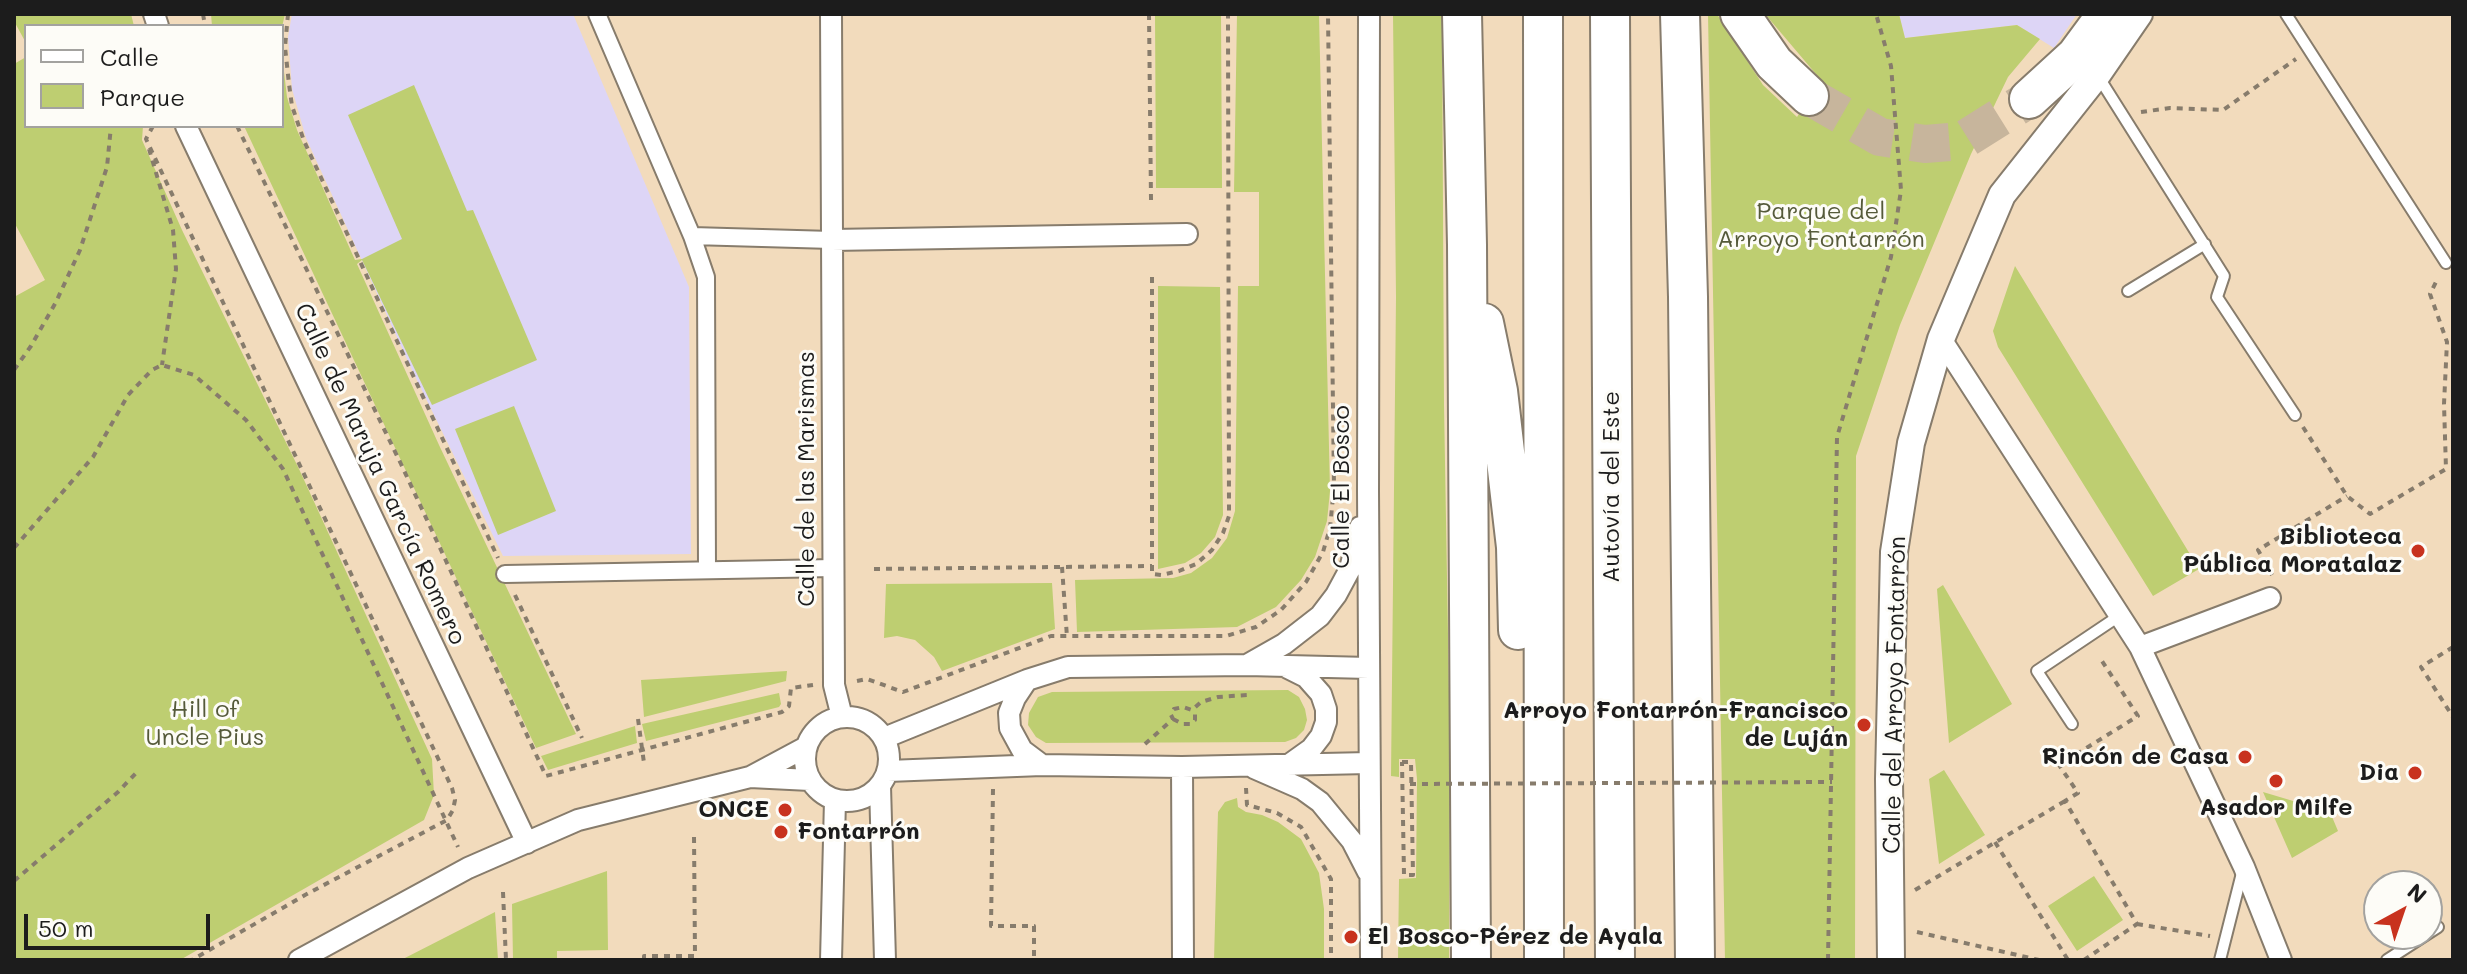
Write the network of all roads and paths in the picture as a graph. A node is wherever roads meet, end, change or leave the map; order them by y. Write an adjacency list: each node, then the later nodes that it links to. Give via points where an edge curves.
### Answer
1 (288, 14): 17 (path)
2 (597, 14): 30 (street)
3 (831, 14): 31 (street, Calle de las Marismas)
4 (1149, 14): 28 (path)
5 (1228, 14): 48 (path, via 1229,516 1212,550 1196,564 1161,575 1152,574)
6 (1328, 14): 56 (path, via 1334,487 1323,552 1281,610 1256,627 1226,636)
7 (1369, 14): 45 (street, Calle El Bosco)
8 (1462, 14): 33 (highway)
9 (1543, 14): 99 (highway)
10 (1610, 14): 120 (highway, Autovía del Este)
11 (1680, 14): 121 (highway)
12 (1876, 14): 90 (path, via 1891,66 1901,190 1891,257 1837,437)
13 (2107, 14): 21 (highway, via 2076,56)
14 (2139, 14): 19 (street, Calle del Arroyo Fontarrón)
15 (2286, 14): 18 (lane)
16 (1742, 17): 20 (highway, via 1774,63)
17 (284, 48): 53 (path, via 292,106 304,141)
18 (2309, 50): 22 (path, via 2223,110 2170,108); 34 (lane)
19 (2097, 75): 22 (lane); 37 (street, Calle del Arroyo Fontarrón, via 2002,195)
20 (1809, 96)
21 (2029, 99)
22 (2122, 115): 32 (lane)
23 (111, 128): 41 (path, via 107,167 80,250)
24 (152, 128): 27 (path)
25 (187, 128): 97 (street, Calle de Maruja García Romero)
26 (238, 128): 78 (path, via 546,776)
27 (146, 139): 42 (path, via 173,230 176,269); 94 (path, via 452,788 455,800)
28 (1151, 200)
29 (1187, 234): 31 (street)
30 (692, 236): 31 (street); 52 (street, via 706,277)
31 (832, 240): 50 (street, Calle de las Marismas)
32 (2205, 244): 36 (lane); 44 (lane, via 2224,276 2217,297)
33 (1467, 245): 99 (highway, via 1498,391 1516,547 1519,658); 118 (highway)
34 (2446, 263): 38 (path, via 2430,294)
35 (1152, 277): 48 (path)
36 (2128, 291)
37 (1941, 339): 55 (street); 104 (street, Calle del Arroyo Fontarrón, via 1911,443 1894,552)
38 (2447, 342): 39 (path); 46 (path, via 2446,469 2370,514)
39 (2453, 352)
40 (14, 360): 41 (path)
41 (21, 360): 43 (path)
42 (162, 365): 47 (path, via 128,395 93,457); 94 (path, via 194,375 246,420 283,469)
43 (14, 370)
44 (2295, 415): 46 (path)
45 (1368, 491): 61 (street, via 1350,569 1336,595 1300,633); 63 (street, Calle El Bosco)
46 (2347, 496): 54 (path, via 2258,550 2281,590)
47 (14, 548)
48 (1152, 566): 49 (path)
49 (1062, 567): 51 (path); 56 (path)
50 (834, 568): 52 (street); 69 (street, Calle de las Marismas, via 834,685)
51 (874, 569)
52 (707, 570): 53 (street)
53 (505, 574): 74 (path)
54 (2270, 598): 57 (street)
55 (2119, 616): 57 (street); 73 (lane, via 2037,671)
56 (1067, 636): 59 (path); 65 (path, via 1051,636 903,692 867,679)
57 (2140, 647): 100 (street)
58 (2453, 647): 70 (path, via 2421,667)
59 (1070, 648)
60 (2100, 658): 93 (path, via 2138,716 2059,765 2078,793)
61 (1247, 665): 62 (street); 64 (street, via 1068,667)
62 (1284, 666): 63 (street); 82 (street, via 1306,677 1326,709 1321,736)
63 (1369, 668): 80 (street, Calle El Bosco)
64 (1027, 680): 75 (street); 81 (street, via 1009,713 1010,728 1022,750)
65 (850, 682)
66 (804, 685): 78 (path, via 791,688 789,706 782,712)
67 (1247, 695): 68 (path, via 1218,697)
68 (1192, 710): 72 (path, via 1174,709); 72 (path, via 1195,720 1190,724)
69 (842, 717): 75 (street, via 858,718); 76 (street, via 826,722)
70 (2453, 717)
71 (638, 719): 78 (path)
72 (1173, 719): 77 (path)
73 (2072, 724)
74 (582, 738)
75 (884, 738): 88 (street, via 889,754)
76 (806, 747): 87 (street); 89 (street)
77 (1141, 748)
78 (643, 749): 79 (path)
79 (644, 763)
80 (1369, 763): 82 (street); 101 (street, Calle El Bosco)
81 (1042, 765): 83 (street); 84 (street)
82 (1290, 765): 86 (street)
83 (993, 767): 88 (street); 114 (path, via 991,926 1034,926)
84 (1182, 767): 86 (street); 115 (street)
85 (136, 773): 102 (path)
86 (1248, 773): 101 (street, via 1302,789 1320,802 1352,841); 116 (path, via 1247,805 1301,827 1331,879)
87 (750, 777): 89 (street); 97 (street, via 578,820)
88 (884, 778): 92 (street, via 868,796); 113 (street)
89 (810, 780): 92 (street)
90 (1832, 782): 91 (path, bridge); 122 (path)
91 (1410, 784): 91 (path, via 1411,762 1402,762 1404,875 1413,875)
92 (835, 800): 112 (street)
93 (2065, 801): 96 (path); 105 (path)
94 (447, 820): 98 (path); 108 (path)
95 (694, 835): 111 (path, via 695,956)
96 (1995, 842): 104 (path); 125 (path)
97 (527, 843): 109 (street, via 468,868)
98 (459, 848)
99 (1544, 848): 119 (highway)
100 (2244, 867): 107 (lane); 128 (street)
101 (1370, 876): 117 (street, Calle El Bosco)
102 (14, 881)
103 (503, 892): 110 (path)
104 (1892, 903): 106 (street, Calle del Arroyo Fontarrón)
105 (2137, 924): 107 (path); 126 (path)
106 (1891, 933): 123 (street, Calle del Arroyo Fontarrón); 124 (path, via 1919,932)
107 (2226, 938): 127 (lane)
108 (192, 960)
109 (299, 960)
110 (506, 960)
111 (644, 960)
112 (831, 960)
113 (885, 960)
114 (1034, 960)
115 (1183, 960)
116 (1331, 960)
117 (1371, 960)
118 (1471, 960)
119 (1544, 960)
120 (1615, 960)
121 (1695, 960)
122 (1828, 960)
123 (1891, 960)
124 (2039, 960)
125 (2068, 960)
126 (2084, 960)
127 (2220, 960)
128 (2281, 960)

